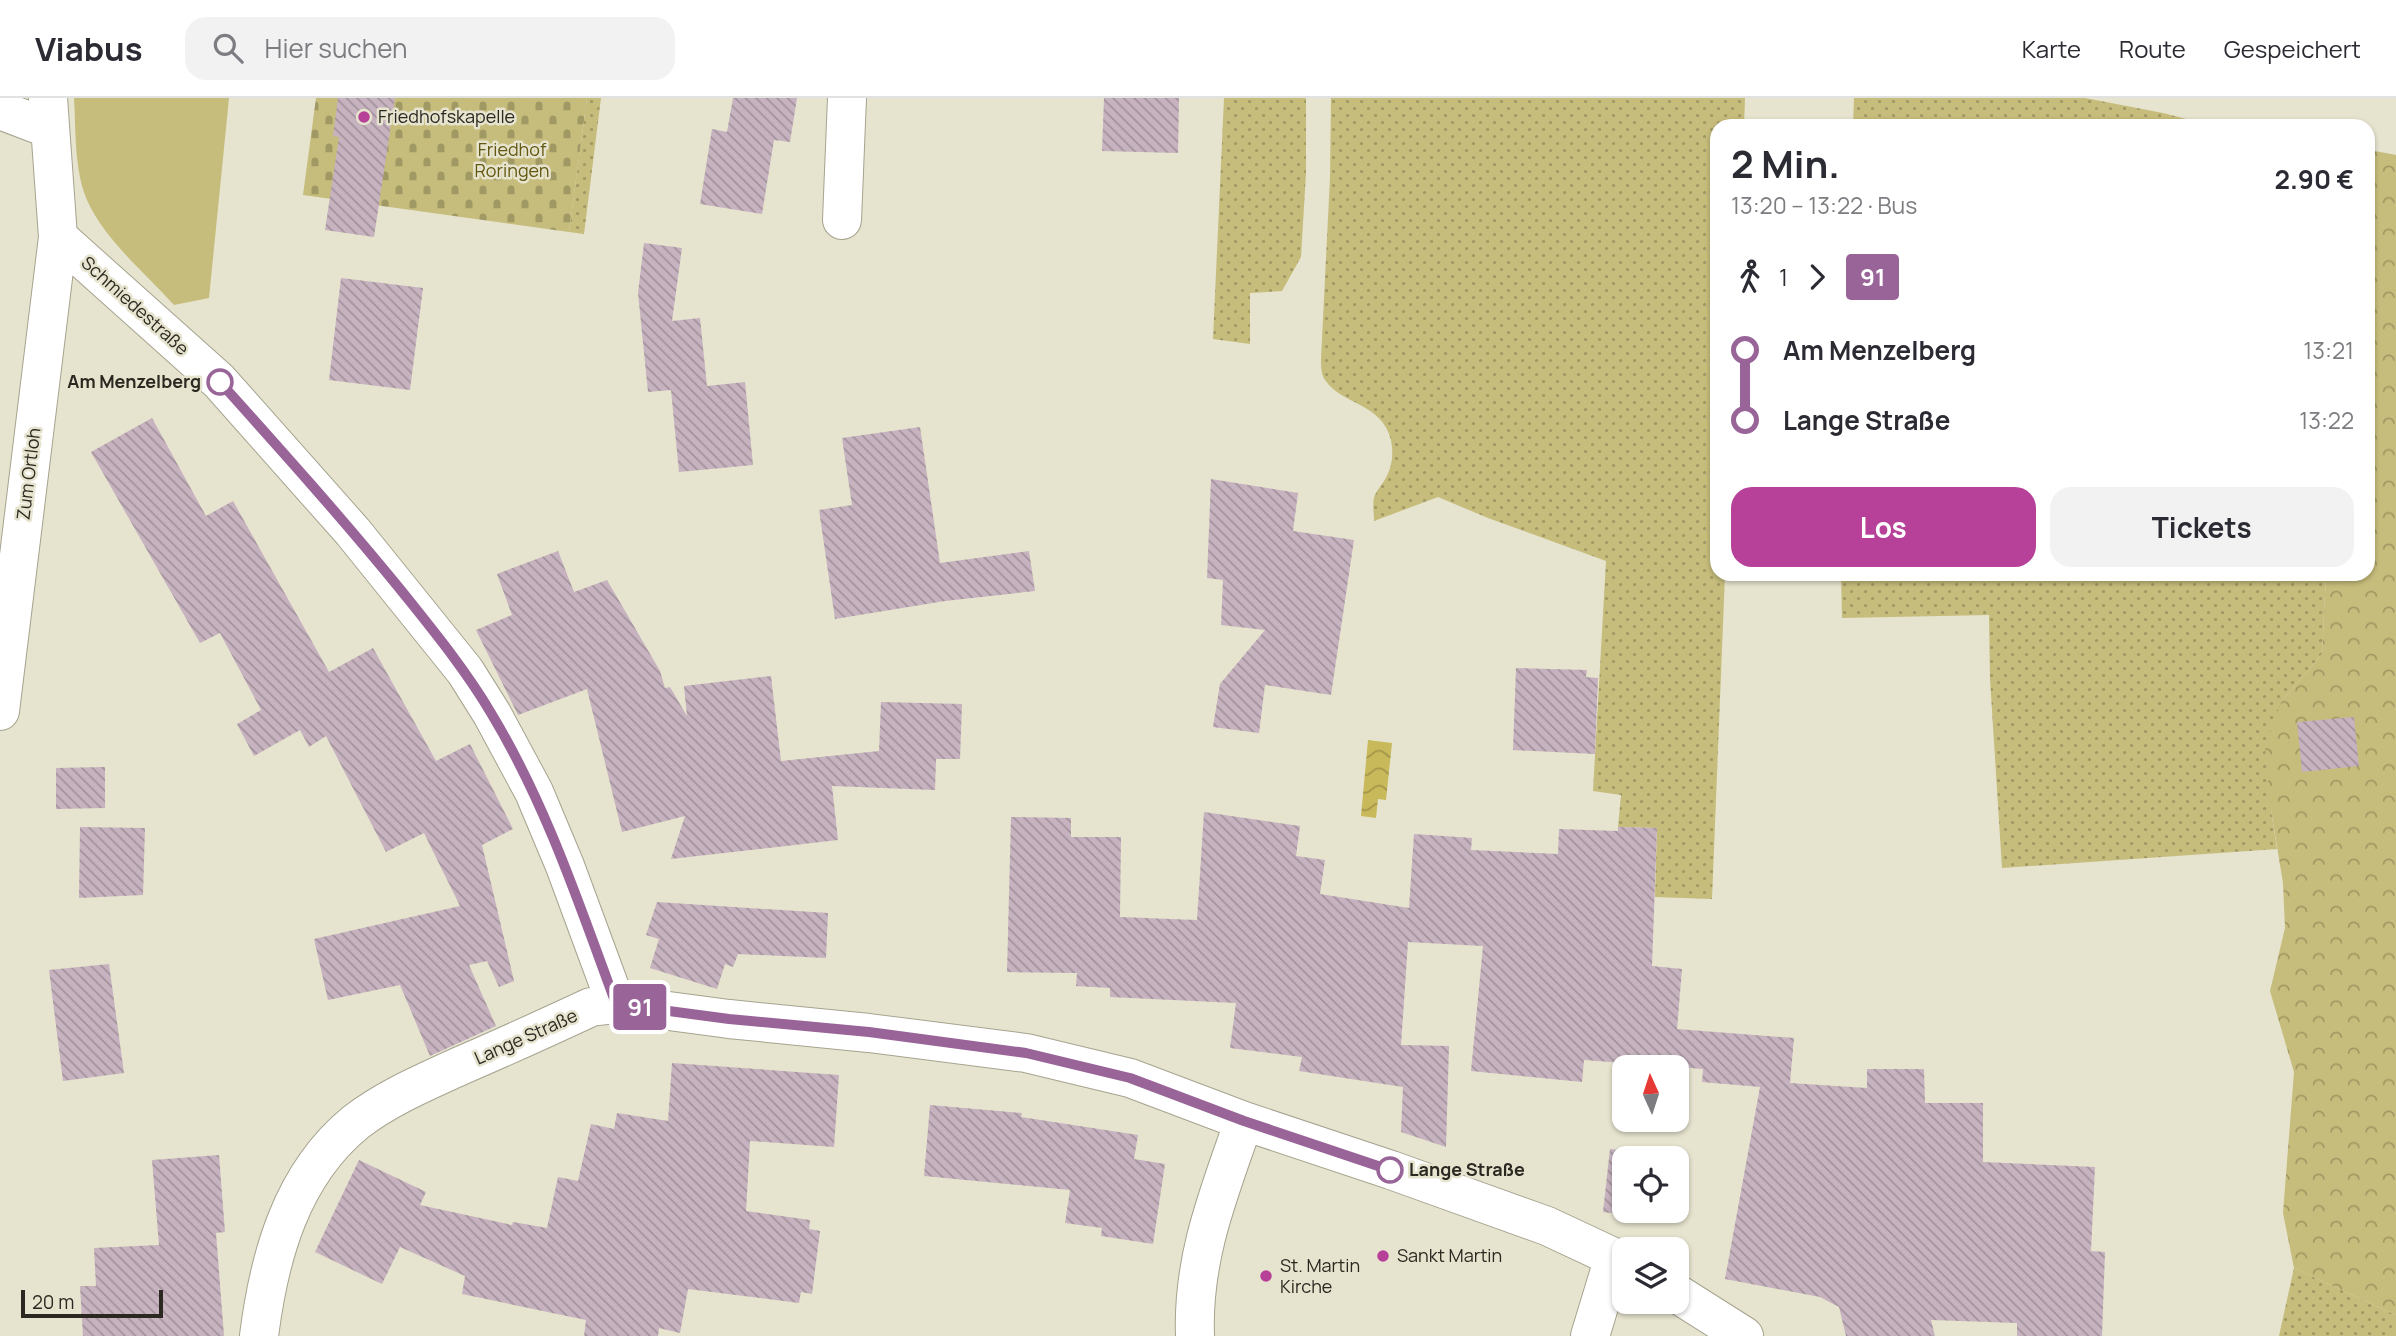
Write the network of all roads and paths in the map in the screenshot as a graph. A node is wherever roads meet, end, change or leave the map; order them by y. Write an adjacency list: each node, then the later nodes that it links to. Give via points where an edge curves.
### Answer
1 (847, 98): 4 (street)
2 (0, 110): 3 (street)
3 (49, 113): 5 (street)
4 (842, 220)
5 (58, 237): 6 (street, Zum Ortloh); 7 (street, Schmiedestraße, via 219,381 353,532 465,671 534,792)
6 (0, 711)
7 (616, 1004): 8 (street, Lange Straße, via 1026,1053 1130,1078); 12 (street, Lange Straße, via 592,1007 444,1074 356,1122 321,1159 298,1195 270,1267)
8 (1244, 1121): 9 (street, Lange Straße, via 1547,1226); 13 (street, via 1201,1252)
9 (1612, 1257)
10 (1612, 1278): 14 (street)
11 (1689, 1301): 15 (street)
12 (259, 1336)
13 (1195, 1336)
14 (1590, 1336)
15 (1744, 1336)

